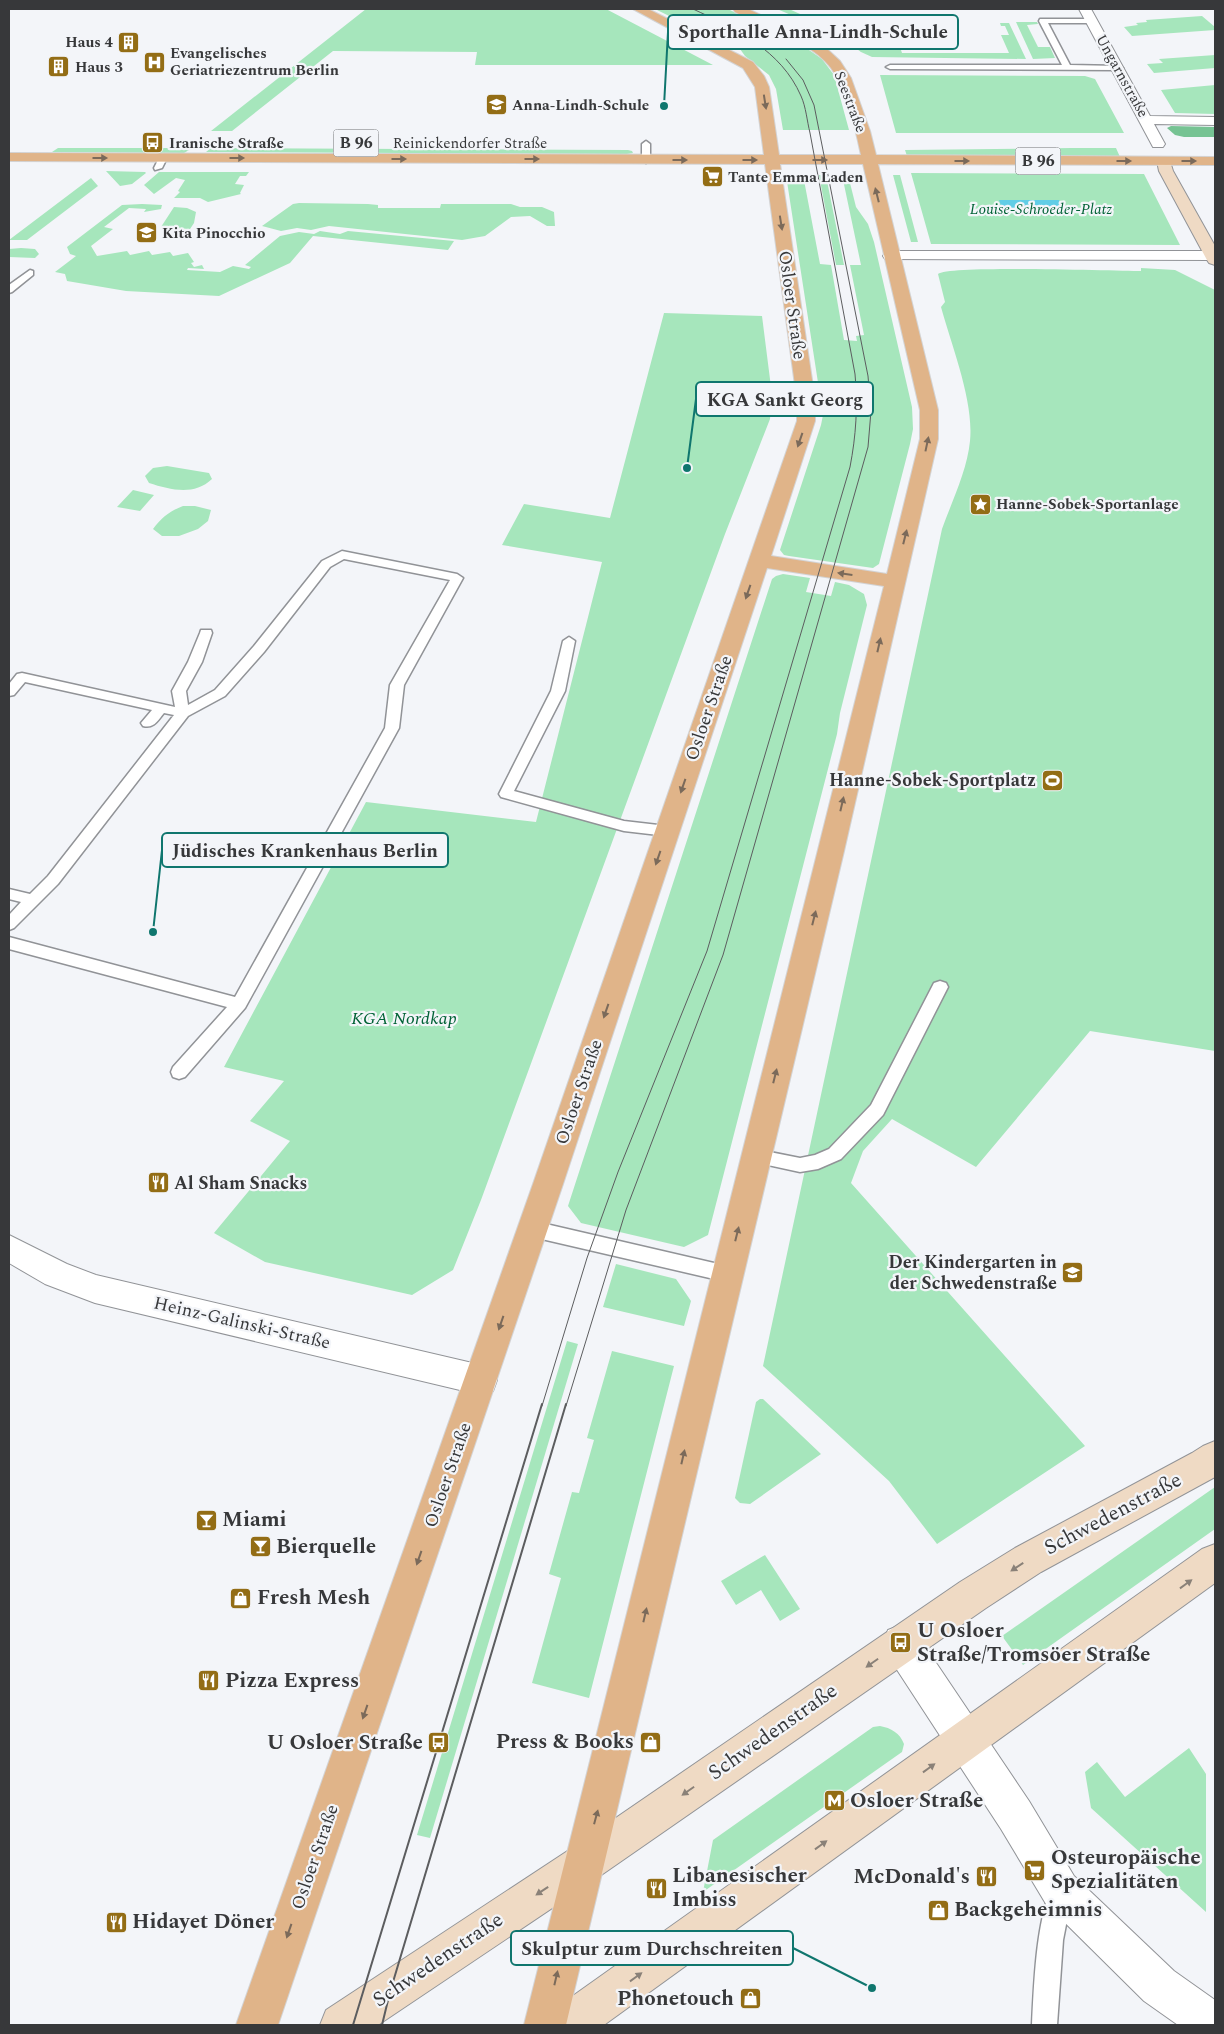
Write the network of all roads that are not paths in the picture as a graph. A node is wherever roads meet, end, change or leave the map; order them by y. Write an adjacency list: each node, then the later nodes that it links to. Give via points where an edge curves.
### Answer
1 (639, 9): 21 (main road, one-way to 21, via 748,65 762,87)
2 (739, 9): 17 (main road, Seestraße, via 805,41 835,64 844,78)
3 (1085, 9): 4 (street, Ungarnstraße)
4 (1092, 21): 6 (lane, via 1043,21); 7 (street, Ungarnstraße)
5 (890, 67): 6 (lane)
6 (1067, 68): 7 (lane)
7 (1119, 68): 8 (street, Ungarnstraße)
8 (1147, 120): 9 (street); 19 (street, Ungarnstraße)
9 (1215, 121)
10 (9, 143): 11 (main road)
11 (44, 143): 12 (main road); 23 (main road)
12 (144, 143)
13 (630, 144): 14 (main road)
14 (651, 144): 24 (lane)
15 (787, 144): 21 (main road, Reinickendorfer Straße / B 96)
16 (848, 144): 17 (main road)
17 (866, 144): 20 (main road); 25 (main road, Seestraße)
18 (1141, 144): 19 (main road)
19 (1166, 144): 26 (main road)
20 (883, 145)
21 (767, 149): 24 (main road, Reinickendorfer Straße / B 96, one-way to 21); 25 (main road, B 96, one-way to 25); 32 (main road, Osloer Straße, one-way to 32, via 807,410 803,431)
22 (9, 157): 23 (main road, Reinickendorfer Straße / B 96)
23 (36, 157): 24 (main road, Reinickendorfer Straße / B 96, one-way to 24, via 160,163)
24 (646, 160)
25 (869, 160): 26 (main road, B 96, one-way to 26); 28 (main road, one-way to 25)
26 (1164, 161): 27 (main road, B 96, one-way to 27); 29 (main road, via 1166,171)
27 (1215, 161)
28 (891, 256): 29 (street); 33 (main road, one-way to 28, via 929,439 930,423)
29 (1213, 258)
30 (30, 273): 31 (lane)
31 (9, 290)
32 (758, 561): 33 (main road, one-way to 32); 40 (main road, Osloer Straße, one-way to 40)
33 (894, 582): 49 (main road, one-way to 33)
34 (206, 633): 38 (lane, via 196,662 179,691)
35 (570, 641): 40 (lane, via 558,691 506,794 624,826)
36 (9, 692): 37 (lane, via 22,677)
37 (161, 708): 38 (lane); 39 (lane)
38 (182, 713): 43 (lane); 47 (lane, via 220,694 326,564 342,556 457,578 397,685 392,728)
39 (148, 723)
40 (667, 831): 50 (main road, Osloer Straße, one-way to 50)
41 (42, 874): 43 (lane)
42 (9, 894): 43 (lane)
43 (37, 897): 44 (lane)
44 (9, 924)
45 (9, 944): 47 (lane)
46 (940, 987): 49 (lane, via 877,1110 835,1154 818,1162 800,1165)
47 (239, 1004): 48 (lane)
48 (178, 1072)
49 (755, 1156): 52 (main road, one-way to 49)
50 (532, 1229): 52 (lane); 53 (main road, Osloer Straße, one-way to 53)
51 (9, 1248): 53 (street, Heinz-Galinski-Straße, via 56,1274 95,1289)
52 (727, 1274): 58 (main road, one-way to 52)
53 (481, 1380): 60 (main road, Osloer Straße, one-way to 60)
54 (1215, 1457): 56 (main road, Schwedenstraße, one-way to 56, via 1028,1560)
55 (1215, 1562): 57 (main road, one-way to 55)
56 (901, 1643): 57 (street); 58 (main road, Schwedenstraße, one-way to 58)
57 (967, 1740): 59 (street); 63 (main road, one-way to 57)
58 (583, 1864): 61 (main road, Schwedenstraße, one-way to 61); 62 (main road, one-way to 58)
59 (1060, 1890): 64 (lane, via 1051,1940); 65 (street, via 1159,1986)
60 (257, 2025)
61 (341, 2025)
62 (545, 2025)
63 (568, 2025)
64 (1044, 2025)
65 (1214, 2025)

